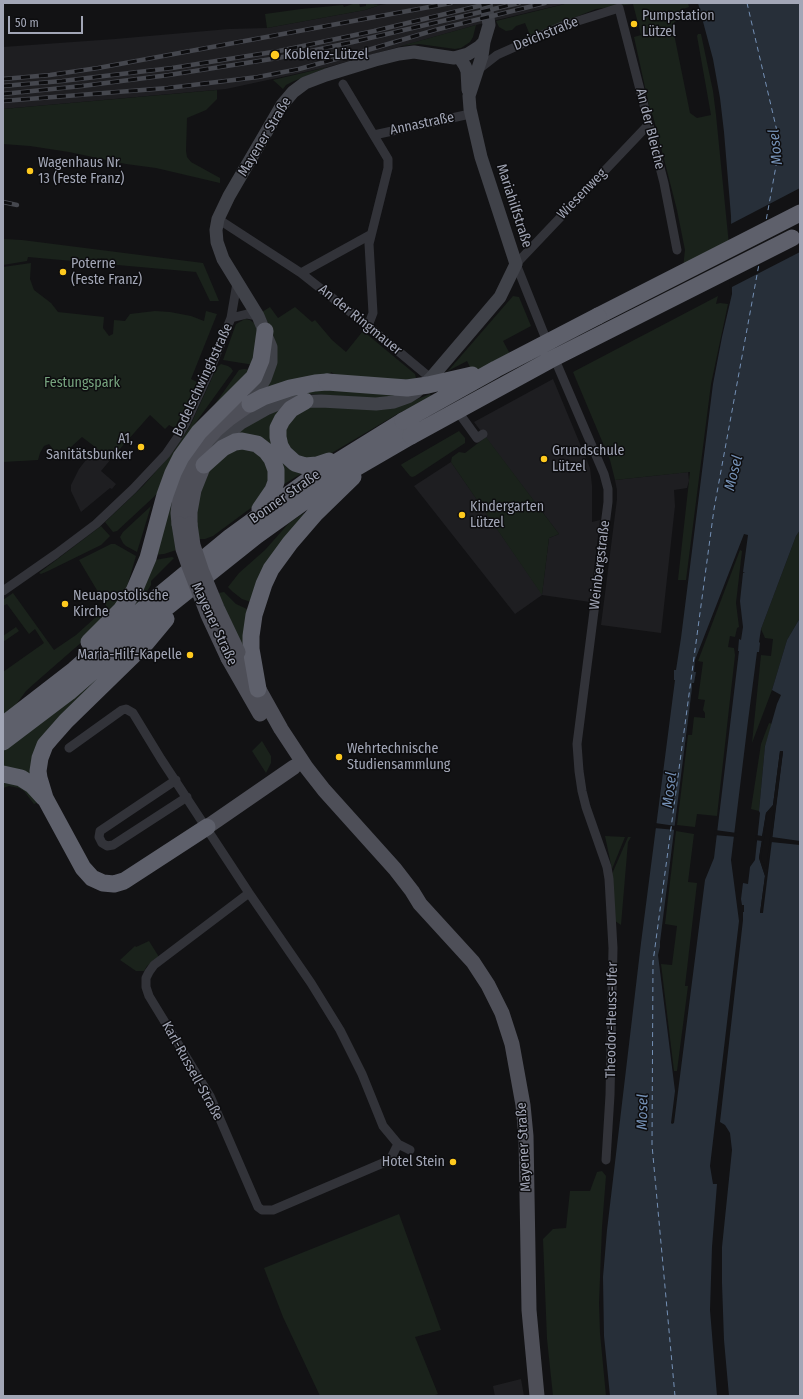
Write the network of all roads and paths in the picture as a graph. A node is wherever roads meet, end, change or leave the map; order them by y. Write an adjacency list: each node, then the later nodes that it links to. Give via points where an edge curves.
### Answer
1 (486, 3): 3 (street, via 489,25)
2 (620, 8): 5 (street, Deichstraße, via 555,29 497,54); 9 (street, An der Bleiche)
3 (484, 42): 4 (street, via 474,51); 5 (street, Mariahilfstraße)
4 (459, 57): 7 (street, via 467,71); 12 (street, Mayener Straße, via 414,52 399,54 332,73 301,85 282,105)
5 (478, 70): 7 (street, Mariahilfstraße)
6 (343, 84): 10 (street)
7 (470, 96): 8 (street, Mariahilfstraße)
8 (470, 114): 10 (street, Annastraße); 16 (street, Mariahilfstraße, via 481,157)
9 (649, 124): 15 (street, An der Bleiche); 16 (street, Wiesenweg)
10 (374, 135): 14 (street, via 388,159 388,168)
11 (800, 213): 22 (highway, Bonner Straße, bridge)
12 (218, 219): 17 (street, An der Ringmauer); 18 (street, Mayener Straße, via 218,250)
13 (800, 234): 27 (highway, bridge, via 550,360)
14 (370, 236): 17 (street); 21 (street, via 373,313)
15 (677, 250)
16 (516, 264): 24 (street, Mariahilfstraße, via 500,297); 47 (street, Weinbergstraße, via 608,489 577,744 582,791)
17 (301, 273): 21 (street, An der Ringmauer)
18 (237, 283): 19 (street, Bodelschwinghstraße); 20 (street, Mayener Straße)
19 (231, 318): 20 (street, via 241,315); 34 (street, Bodelschwinghstraße, via 186,423 178,438 150,472 100,520)
20 (262, 323): 23 (highway, via 266,361)
21 (368, 326): 24 (street, An der Ringmauer)
22 (496, 369): 26 (highway, bridge, via 418,387 315,383 283,390); 27 (highway, Bonner Straße, bridge)
23 (259, 378): 26 (street, Mayener Straße); 38 (highway, via 199,432 181,457 168,484 145,566 127,602 105,627 36,689)
24 (431, 378): 25 (street, Mariahilfstraße, via 408,397 384,403); 28 (street, An der Ringmauer, via 477,438)
25 (305, 401): 30 (highway, via 292,408 278,428 280,446 284,454 295,463 305,466); 31 (street, Mayener Straße, via 278,404 252,416 214,447)
26 (250, 404): 33 (main road, Mayener Straße, via 217,429 191,464 185,477 178,513)
27 (407, 428): 29 (highway, Bonner Straße); 30 (highway, Bonner Straße)
28 (483, 434)
29 (378, 454): 35 (highway, Bonner Straße, via 307,498); 37 (highway, via 315,514 271,569 259,596 252,624 251,649)
30 (345, 457): 32 (highway, Bonner Straße)
31 (204, 465): 32 (highway, via 223,448 235,442 258,444 266,451 276,470 276,482); 33 (main road, Mayener Straße)
32 (250, 521): 38 (highway, Bonner Straße, via 150,602 74,670)
33 (184, 524): 36 (main road, Mayener Straße, bridge, via 183,549 191,573 205,609)
34 (3, 590)
35 (185, 593): 39 (highway, Bonner Straße, via 69,692); 45 (highway, via 146,643 45,745 38,771)
36 (233, 655): 37 (main road, Mayener Straße); 41 (main road, Mayener Straße, via 268,727)
37 (258, 689): 49 (main road, Mayener Straße, via 306,767 395,869)
38 (8, 721)
39 (3, 742)
40 (70, 748): 43 (street, via 122,710 130,710)
41 (294, 767): 46 (main road); 49 (main road, Mayener Straße, via 405,892)
42 (3, 774): 45 (highway, via 27,781)
43 (176, 780): 44 (street); 44 (street, via 100,831 99,837 102,842 107,846 113,845)
44 (187, 797): 46 (street)
45 (45, 798): 46 (highway, via 83,868 97,881 108,884 131,877)
46 (207, 827): 48 (street)
47 (609, 879): 52 (street, Theodor-Heuss-Ufer, via 614,948)
48 (250, 893): 50 (street, via 311,982 340,1030 362,1074 383,1126); 50 (street, Karl-Russell-Straße, via 154,965 146,978 146,987 210,1096 258,1207 262,1210 273,1210 390,1160)
49 (420, 904): 53 (main road, Mayener Straße, via 481,973 496,999 512,1044 526,1136 529,1310)
50 (398, 1144): 51 (street)
51 (410, 1150)
52 (606, 1160)
53 (537, 1396)

